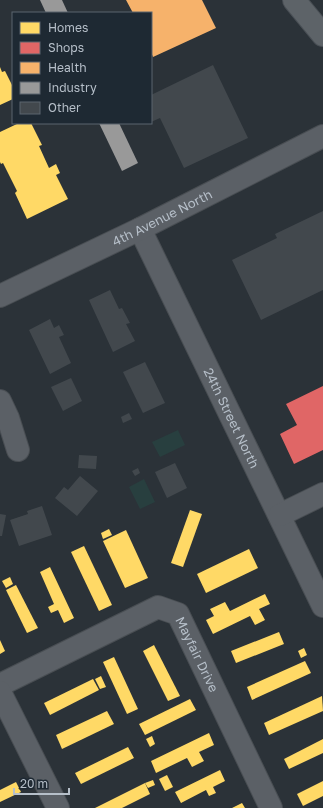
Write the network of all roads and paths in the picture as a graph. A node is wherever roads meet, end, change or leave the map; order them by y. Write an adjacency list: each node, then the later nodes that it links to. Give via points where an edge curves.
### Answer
1 (294, 0): 2 (main road)
2 (323, 35)
3 (323, 136): 4 (street, 4th Avenue North)
4 (140, 229): 5 (street, 4th Avenue North); 9 (street, 24th Street North)
5 (0, 296)
6 (0, 401): 7 (street)
7 (18, 450)
8 (323, 494): 9 (street)
9 (280, 516): 10 (street, 24th Street North)
10 (323, 606)
11 (0, 685): 14 (street, Mayfair Drive, via 158,607 178,614)
12 (0, 692): 13 (street)
13 (58, 808)
14 (271, 808)

